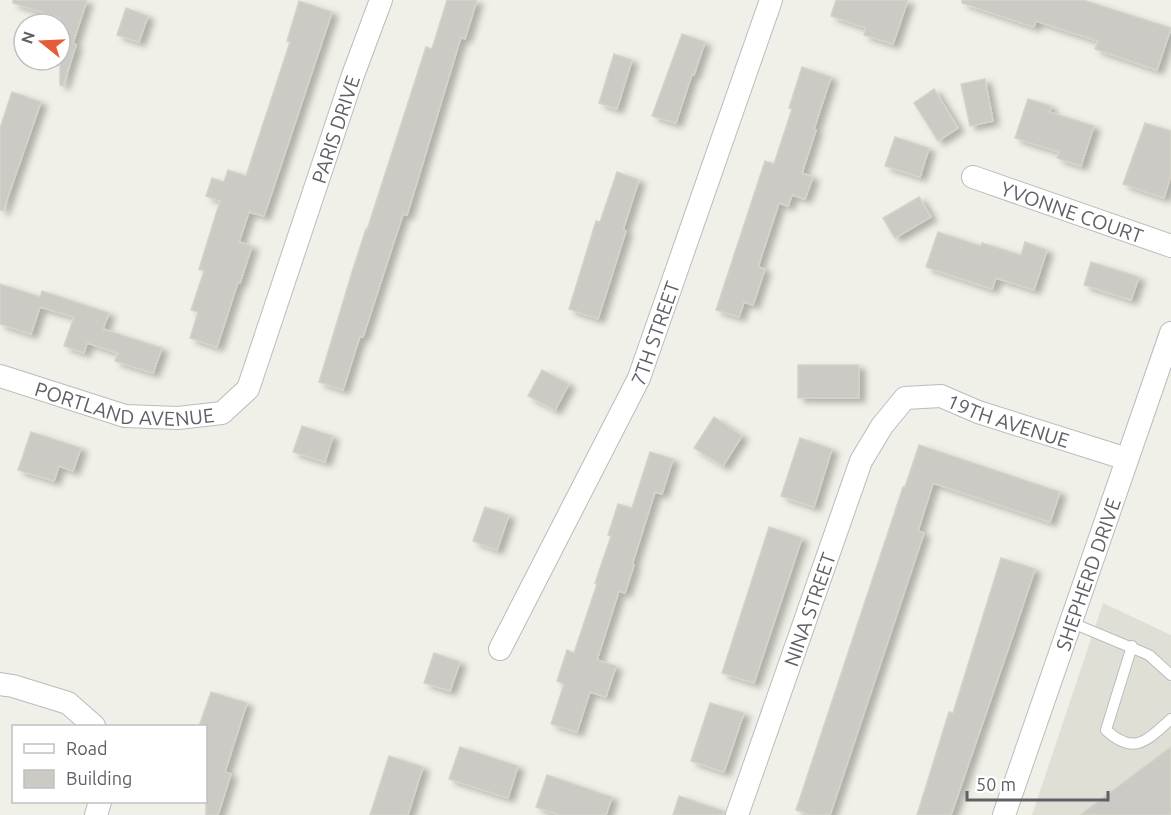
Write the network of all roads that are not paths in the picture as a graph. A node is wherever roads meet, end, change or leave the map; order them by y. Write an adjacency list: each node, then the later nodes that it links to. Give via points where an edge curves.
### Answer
1 (381, 0): 5 (street, PARIS DRIVE)
2 (771, 0): 12 (street, 7TH STREET, via 639,378)
3 (973, 177): 4 (street, YVONNE COURT)
4 (1171, 246)
5 (291, 258): 7 (street, PORTLAND AVENUE, via 248,389 222,412 178,418 125,417)
6 (1171, 333): 9 (street, SHEPHERD DRIVE)
7 (0, 376)
8 (894, 412): 9 (street, 19TH AVENUE, via 904,398 941,396 978,412); 17 (street, NINA STREET, via 861,461)
9 (1127, 459): 10 (street, SHEPHERD DRIVE)
10 (1070, 622): 11 (lane); 18 (street, SHEPHERD DRIVE)
11 (1132, 646): 13 (lane, via 1149,654); 15 (lane, via 1106,730 1115,739 1129,744 1145,742)
12 (500, 649)
13 (1171, 675)
14 (0, 684): 16 (street, via 68,703)
15 (1171, 719)
16 (93, 725)
17 (737, 815)
18 (1004, 815)

